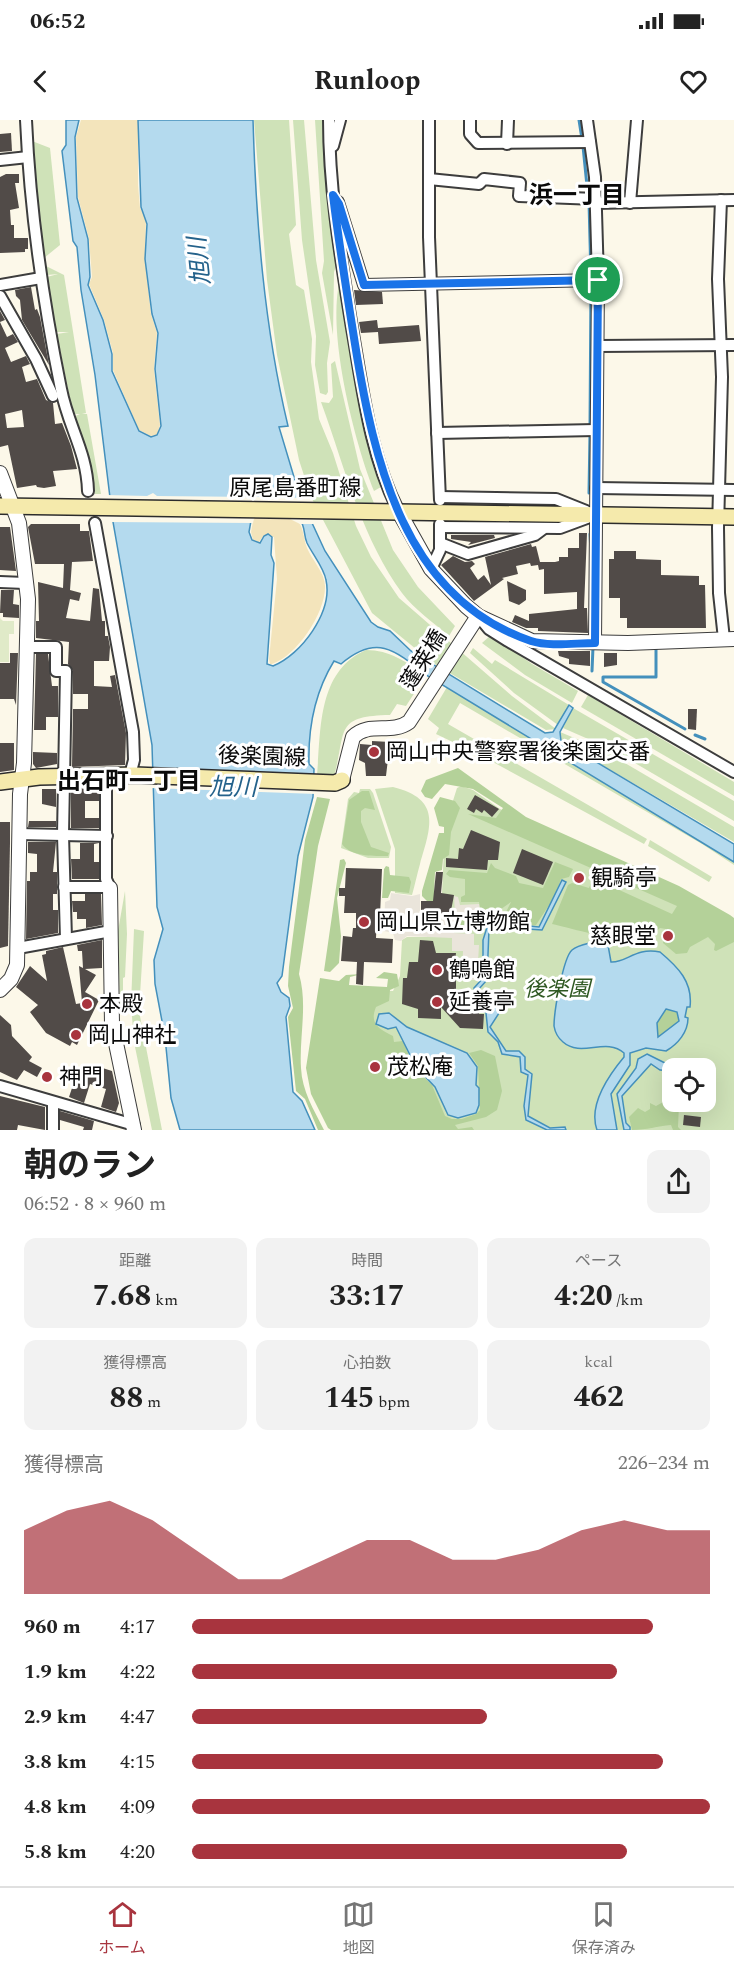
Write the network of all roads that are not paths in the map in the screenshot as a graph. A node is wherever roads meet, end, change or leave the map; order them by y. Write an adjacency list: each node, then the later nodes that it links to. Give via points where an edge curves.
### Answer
1 (26, 120): 12 (street)
2 (329, 120): 11 (street)
3 (340, 120): 11 (street)
4 (429, 120): 14 (street)
5 (470, 120): 10 (street, via 471,134 478,142)
6 (508, 120): 10 (street)
7 (587, 120): 9 (street)
8 (637, 120): 19 (street)
9 (585, 143): 10 (street); 16 (street)
10 (507, 144)
11 (330, 155): 15 (street)
12 (28, 157): 13 (street); 20 (street)
13 (0, 160)
14 (429, 179): 16 (street, via 519,183 519,196); 22 (street)
15 (333, 195): 22 (street, via 364,285); 37 (street, via 373,440)
16 (592, 200): 19 (street); 21 (street)
17 (721, 200): 18 (street); 19 (street); 25 (street)
18 (734, 200)
19 (630, 203)
20 (41, 278): 23 (street); 35 (street, via 61,392 79,440)
21 (593, 280): 22 (street); 27 (street)
22 (433, 284): 30 (street)
23 (0, 285)
24 (0, 296): 28 (street)
25 (721, 345): 26 (street); 27 (street); 33 (street)
26 (734, 345)
27 (598, 346): 29 (street)
28 (53, 396)
29 (592, 430): 30 (street); 32 (street)
30 (437, 433): 38 (street, via 440,499 556,499)
31 (0, 473): 36 (street)
32 (596, 488): 33 (street); 38 (street)
33 (719, 489): 34 (street); 40 (street)
34 (734, 490)
35 (88, 491)
36 (6, 506): 39 (main road, 原尾島番町線); 45 (street, via 19,523)
37 (395, 512): 38 (main road, 原尾島番町線); 39 (main road, 原尾島番町線); 43 (street)
38 (595, 514): 40 (main road, 原尾島番町線); 41 (street, via 564,528); 48 (street)
39 (94, 516): 52 (street, via 133,732)
40 (727, 517): 47 (street, via 719,593)
41 (543, 528): 42 (street, via 535,535 468,554); 42 (street, via 440,526)
42 (441, 543): 43 (street)
43 (431, 569): 46 (street)
44 (0, 582): 45 (street)
45 (26, 583): 49 (street)
46 (478, 616): 48 (street, via 532,641); 50 (street, via 508,642); 55 (street, 蓬莱橋, via 416,712 401,727 368,728 356,734)
47 (729, 639): 48 (street)
48 (595, 643)
49 (27, 647): 53 (street, via 56,646 56,671 66,671); 54 (street)
50 (734, 772)
51 (106, 775): 52 (main road, 後楽園線); 53 (main road, 後楽園線); 59 (street)
52 (133, 775): 55 (main road, 後楽園線)
53 (64, 776): 54 (main road, 後楽園線); 58 (street)
54 (22, 780): 56 (main road, 後楽園線); 57 (street)
55 (337, 781)
56 (0, 782)
57 (19, 834): 58 (street); 64 (street)
58 (63, 835): 59 (street); 60 (street)
59 (107, 836): 61 (street)
60 (64, 887): 61 (street); 63 (street)
61 (109, 887): 62 (street)
62 (111, 931): 63 (street); 68 (street, via 112,1024)
63 (66, 939): 64 (street)
64 (18, 948): 65 (street, via 15,972)
65 (0, 990)
66 (0, 1086): 67 (street)
67 (53, 1104): 68 (street); 69 (street)
68 (134, 1128)
69 (52, 1130)

